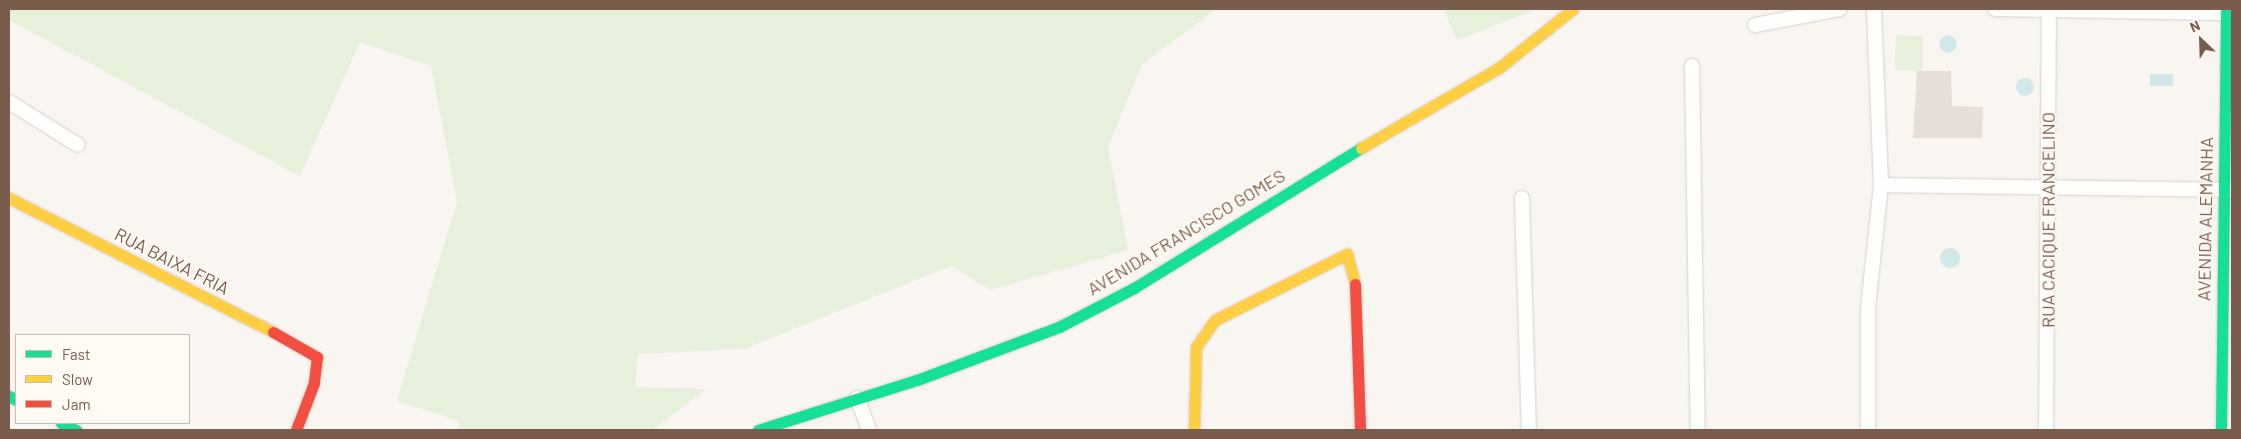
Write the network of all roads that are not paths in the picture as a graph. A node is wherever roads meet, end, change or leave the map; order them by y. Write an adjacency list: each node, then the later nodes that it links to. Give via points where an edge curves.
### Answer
1 (1573, 9): 16 (street, AVENIDA FRANCISCO GOMES, via 1500,68 1306,180 1134,288 1059,327)
2 (1840, 9): 7 (street)
3 (1874, 9): 11 (street)
4 (1995, 9): 5 (street)
5 (2049, 9): 6 (street); 12 (street, RUA CACIQUE FRANCELINO)
6 (2228, 11): 13 (street, AVENIDA ALEMANHA)
7 (1755, 25)
8 (1692, 66): 23 (street)
9 (9, 102): 10 (street)
10 (78, 145)
11 (1881, 185): 12 (street); 24 (street, via 1868,308)
12 (2048, 190): 13 (street); 25 (street, RUA CACIQUE FRANCELINO)
13 (2227, 190): 26 (street, AVENIDA ALEMANHA)
14 (9, 198): 17 (street, RUA BAIXA FRIA, via 317,357 314,383)
15 (1522, 198): 22 (street)
16 (858, 398): 18 (street, AVENIDA FRANCISCO GOMES); 19 (street)
17 (296, 430)
18 (758, 430)
19 (869, 430)
20 (1194, 430): 21 (street, via 1196,347 1203,333 1215,320 1347,254 1355,275)
21 (1360, 430)
22 (1529, 430)
23 (1698, 430)
24 (1868, 430)
25 (2046, 430)
26 (2221, 430)

